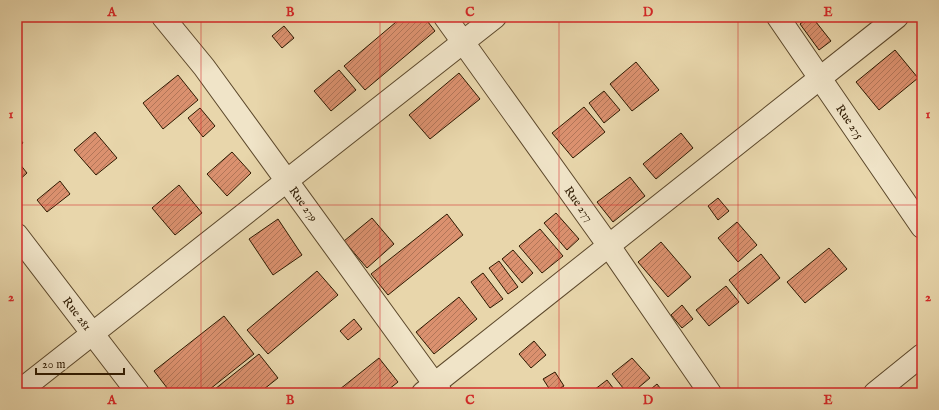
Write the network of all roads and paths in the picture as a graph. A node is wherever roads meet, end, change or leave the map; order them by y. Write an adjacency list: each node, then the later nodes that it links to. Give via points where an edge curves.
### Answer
1 (163, 17): 8 (street, Rue 279, via 204,67)
2 (445, 17): 6 (street, Rue 277)
3 (495, 17): 6 (street)
4 (778, 17): 7 (street, Rue 275)
5 (897, 17): 7 (street)
6 (463, 42): 8 (street); 11 (street, Rue 277)
7 (820, 79): 9 (street, Rue 275); 11 (street)
8 (287, 181): 12 (street); 14 (street, Rue 279)
9 (922, 227)
10 (17, 235): 12 (street, Rue 281)
11 (608, 246): 14 (street); 17 (street, Rue 277)
12 (93, 334): 15 (street); 16 (street, Rue 281)
13 (922, 355): 18 (street)
14 (433, 390)
15 (17, 393)
16 (138, 393)
17 (710, 393)
18 (874, 393)

